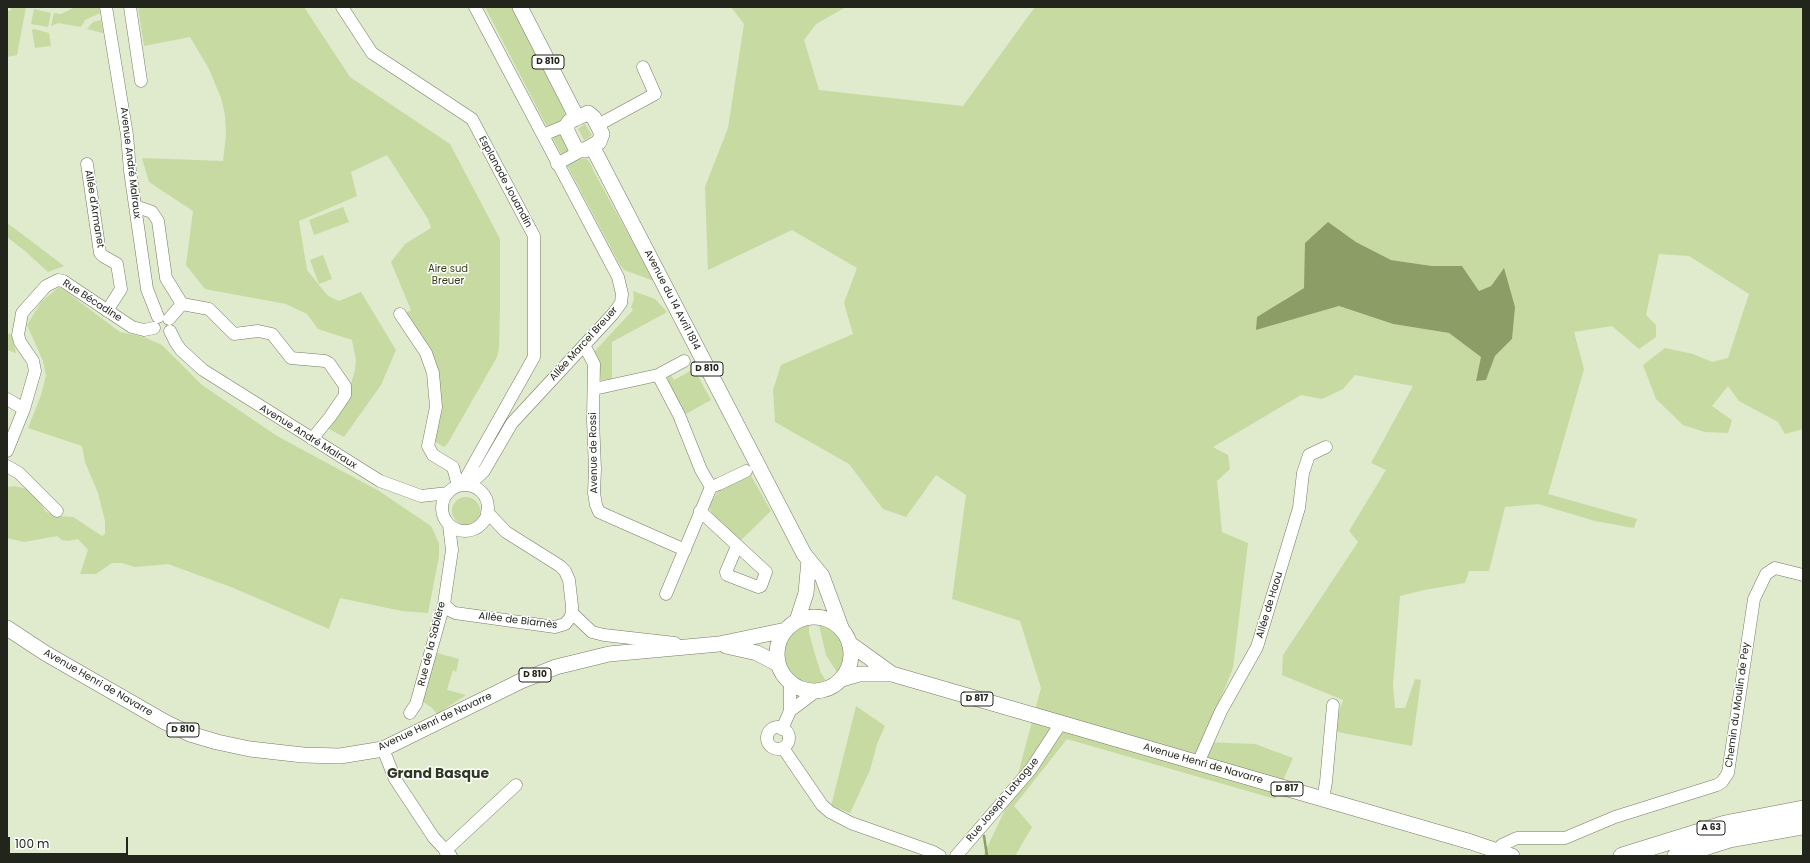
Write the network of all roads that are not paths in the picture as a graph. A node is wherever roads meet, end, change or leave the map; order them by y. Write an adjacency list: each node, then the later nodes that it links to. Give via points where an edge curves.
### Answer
1 (106, 7): 14 (street, Avenue André Malraux, via 127,135)
2 (130, 7): 7 (street)
3 (342, 7): 31 (street, Esplanade Jouandin, via 372,52 472,119 534,236 534,357)
4 (475, 7): 10 (street, Allée Marcel Breuer)
5 (520, 7): 8 (main road, Avenue du 14 Avril 1814 / D 810)
6 (643, 67): 9 (street, via 655,94)
7 (141, 82)
8 (572, 121): 9 (main road, via 588,113); 10 (street); 11 (main road, Avenue du 14 Avril 1814, via 567,131 575,147)
9 (598, 125): 11 (main road, via 602,134 599,142)
10 (543, 135): 13 (street, Allée Marcel Breuer)
11 (586, 148): 13 (street); 46 (main road, Avenue du 14 Avril 1814 / D 810)
12 (87, 164): 16 (street, Allée d'Armanet, via 100,254 117,264 121,289)
13 (557, 164): 19 (street, Allée Marcel Breuer, via 618,277 622,294 621,303)
14 (135, 206): 15 (street, via 146,209 156,216 166,278); 18 (street, Avenue André Malraux, via 147,289)
15 (182, 304): 18 (street); 25 (street, via 209,309 234,334 258,331 272,334 291,358 329,363 345,386 345,395)
16 (107, 311): 18 (street, Rue Bécadine, via 132,327 144,330); 24 (street, Rue Bécadine, via 58,280 46,286 33,299 22,313 18,335 33,361 35,371)
17 (400, 314): 31 (street, via 426,352 433,373 436,407 428,446 433,455 453,467)
18 (163, 326): 25 (street, Avenue André Malraux, via 203,370)
19 (584, 345): 22 (street, Avenue de Rossi, via 594,364); 29 (street, Allée Marcel Breuer, via 512,423)
20 (684, 362): 21 (street)
21 (658, 375): 22 (street); 32 (street)
22 (594, 389): 45 (street, Avenue de Rossi, via 594,492 596,504 602,515)
23 (7, 399): 24 (street)
24 (24, 409): 27 (street, Rue Bécadine)
25 (312, 439): 35 (street, Avenue André Malraux, via 386,484)
26 (1326, 447): 69 (street, Allée de Haou, via 1309,455 1303,473 1299,508 1257,647 1221,711)
27 (7, 451)
28 (7, 466): 36 (street, via 19,473)
29 (484, 471): 31 (street, Allée Marcel Breuer); 34 (street, Allée Marcel Breuer)
30 (746, 471): 32 (street)
31 (465, 483): 33 (street); 34 (street)
32 (711, 487): 37 (street)
33 (448, 493): 35 (street, Avenue André Malraux); 39 (street, via 442,506)
34 (483, 494): 38 (street, via 487,502)
35 (421, 496): 39 (street, Avenue André Malraux)
36 (58, 511)
37 (700, 511): 43 (street); 45 (street)
38 (487, 512): 41 (street, via 485,518); 42 (street)
39 (442, 513): 40 (street)
40 (449, 525): 41 (street); 44 (street, Rue de la Sablère)
41 (473, 529): 42 (street, via 491,528); 44 (street)
42 (506, 532): 50 (street, via 565,571 569,580)
43 (736, 546)
44 (452, 550): 49 (street, Rue de la Sablère)
45 (685, 550): 48 (street)
46 (809, 560): 51 (main road, via 806,593); 53 (main road, Avenue du 14 Avril 1814 / D 810, via 822,576)
47 (1803, 575): 74 (street, Chemin du Moulin de Pey, via 1775,568 1766,574 1754,599 1728,773 1722,782 1615,818 1565,838 1517,838)
48 (666, 594)
49 (444, 604): 50 (street, Allée de Biarnès, via 455,613 555,627 567,622); 64 (street, Rue de la Sablère, via 416,704)
50 (572, 613): 56 (street, via 592,632)
51 (791, 625): 53 (main road, via 815,617 834,623); 55 (main road, Avenue Henri de Navarre / D 810); 57 (main road, via 779,640)
52 (7, 628): 68 (main road, Avenue Henri de Navarre / D 810, via 45,653 190,734 250,749 303,755 340,756)
53 (842, 630): 54 (main road)
54 (849, 643): 58 (main road, Avenue Henri de Navarre / D 817); 59 (main road, via 851,656)
55 (719, 644): 56 (main road, Avenue Henri de Navarre / D 810); 57 (main road, Avenue Henri de Navarre / D 810, via 757,653)
56 (700, 646): 68 (main road, Avenue Henri de Navarre / D 810, via 609,654 556,667)
57 (778, 664): 60 (main road, via 780,671)
58 (892, 674): 59 (main road, Avenue Henri de Navarre / D 817, via 859,674); 65 (main road, Avenue Henri de Navarre / D 817)
59 (842, 679): 61 (main road, via 828,689)
60 (790, 683): 61 (main road, via 806,691); 63 (street)
61 (815, 692): 63 (street)
62 (1332, 705): 71 (street)
63 (790, 711): 66 (street)
64 (410, 713)
65 (1062, 723): 69 (main road, Avenue Henri de Navarre / D 817); 77 (street, Rue Joseph Latxague, via 1031,769)
66 (782, 728): 67 (street, via 789,740); 67 (street, via 774,728 768,738 771,746)
67 (783, 748): 76 (street, via 822,805 830,812 851,823)
68 (383, 749): 75 (street, via 395,779)
69 (1198, 763): 71 (main road, Avenue Henri de Navarre / D 817)
70 (516, 785): 75 (street)
71 (1323, 799): 74 (main road, Avenue Henri de Navarre / D 817)
72 (1803, 809): 79 (highway, A 63, via 1725,824)
73 (1803, 826): 80 (highway, A 63, via 1730,839)
74 (1496, 850): 78 (main road, Avenue Henri de Navarre / D 817)
75 (448, 853)
76 (940, 856)
77 (956, 856)
78 (1512, 856)
79 (1622, 856)
80 (1676, 856)

